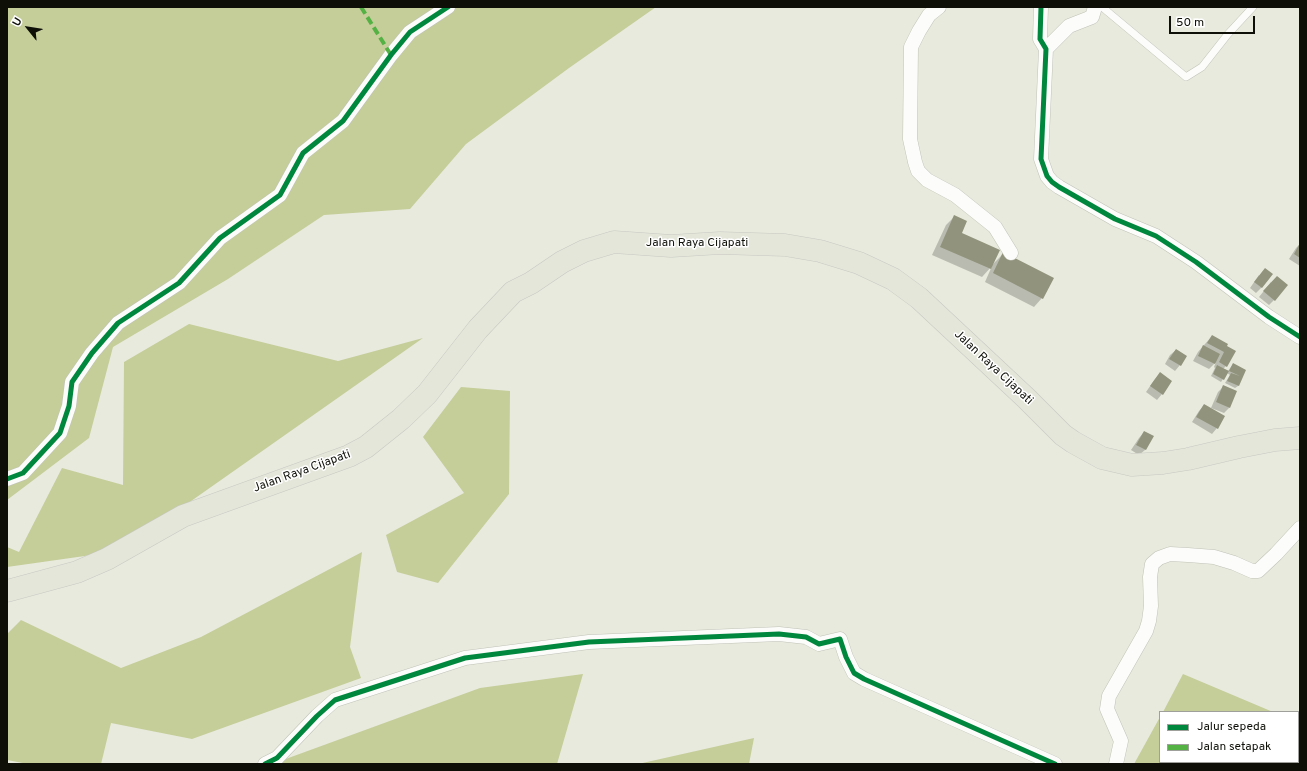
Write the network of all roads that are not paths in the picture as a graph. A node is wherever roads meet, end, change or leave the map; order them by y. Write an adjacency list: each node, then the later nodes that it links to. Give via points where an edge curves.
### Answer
1 (448, 7): 11 (street, via 410,32 343,121 303,153 280,195 220,238 179,283 118,323 92,353 72,382 69,406 60,433 23,473)
2 (940, 7): 8 (street, via 929,15 911,47 910,139 915,162 918,171 927,180 955,195 996,227)
3 (1041, 7): 7 (street, via 1040,39)
4 (1095, 7): 7 (street, via 1092,17 1069,26)
5 (1102, 7): 6 (lane, via 1186,77 1202,67)
6 (1252, 7)
7 (1046, 49): 9 (street, via 1041,159 1052,182 1115,219 1156,236)
8 (1011, 253)
9 (1300, 337)
10 (1300, 438): 13 (main road, Jalan Raya Cijapati, via 1275,440 1163,463 1132,465 1102,458 1063,435 919,298 893,279 859,263 786,245 720,243 671,246 614,242 579,253 514,292 478,329 427,394 366,447 349,456 198,509 107,559 83,569)
11 (7, 479)
12 (1300, 528): 16 (street, via 1258,571 1214,557 1188,555 1170,554 1158,558 1152,564 1148,626 1109,696 1107,709 1121,741)
13 (7, 591)
14 (264, 764): 15 (street, via 276,758 335,700 465,658 589,642 779,634 806,637 819,644 840,639 854,673 864,679)
15 (1055, 764)
16 (1116, 764)

